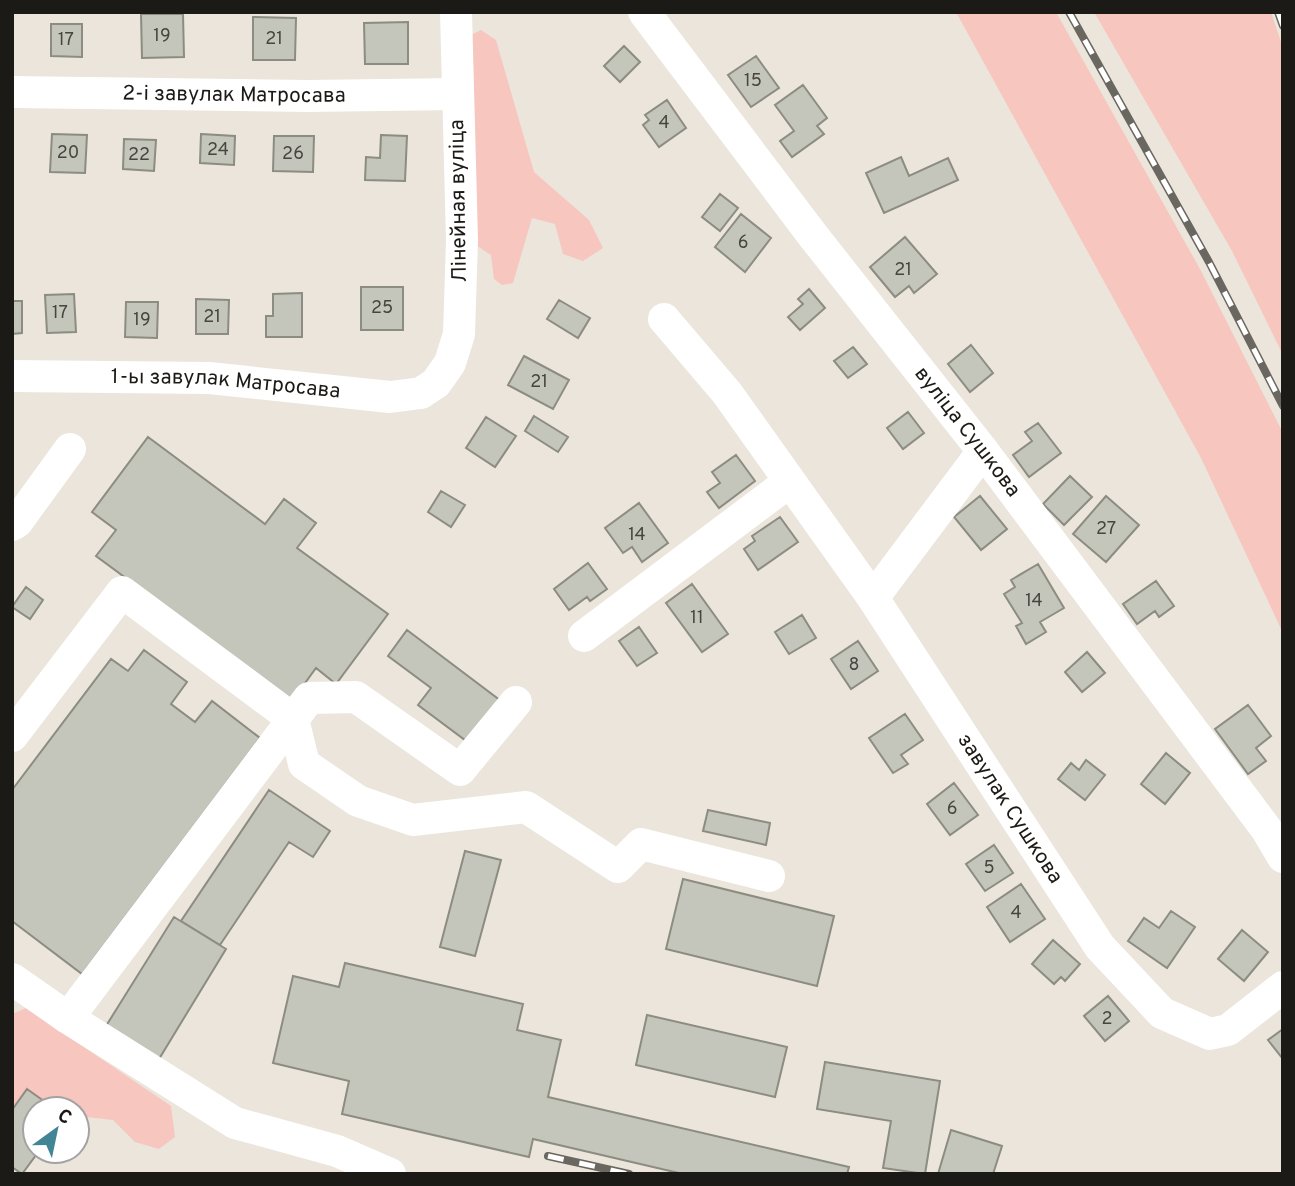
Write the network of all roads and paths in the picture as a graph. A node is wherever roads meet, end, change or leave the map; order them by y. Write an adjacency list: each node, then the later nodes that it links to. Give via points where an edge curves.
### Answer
1 (457, 12): 4 (street, Лінейная вуліца)
2 (645, 12): 9 (street, вуліца Сушкова)
3 (12, 92): 4 (street, 2-і завулак Матросава)
4 (457, 94): 7 (street, Лінейная вуліца, via 462,240 459,334 450,363)
5 (664, 319): 10 (street, завулак Сушкова, via 727,393)
6 (12, 376): 7 (street, 1-ы завулак Матросава, via 209,378 390,397 421,393)
7 (436, 383)
8 (70, 449): 11 (street)
9 (983, 451): 12 (street); 17 (street, вуліца Сушкова, via 1268,830)
10 (789, 482): 12 (street, завулак Сушкова); 13 (street)
11 (12, 525)
12 (873, 598): 20 (street, завулак Сушкова, via 1100,947 1162,1013 1210,1034 1228,1030)
13 (584, 636)
14 (516, 702): 15 (street, via 460,769 356,697 309,698)
15 (293, 719): 16 (street, via 122,592); 18 (street, via 304,764 358,801 413,820 526,807 618,867 640,844); 21 (street)
16 (12, 736)
17 (1283, 857)
18 (769, 876)
19 (12, 979): 21 (street)
20 (1283, 987)
21 (68, 1018): 22 (street, via 235,1123)
22 (330, 1162): 23 (street)
23 (390, 1174)

